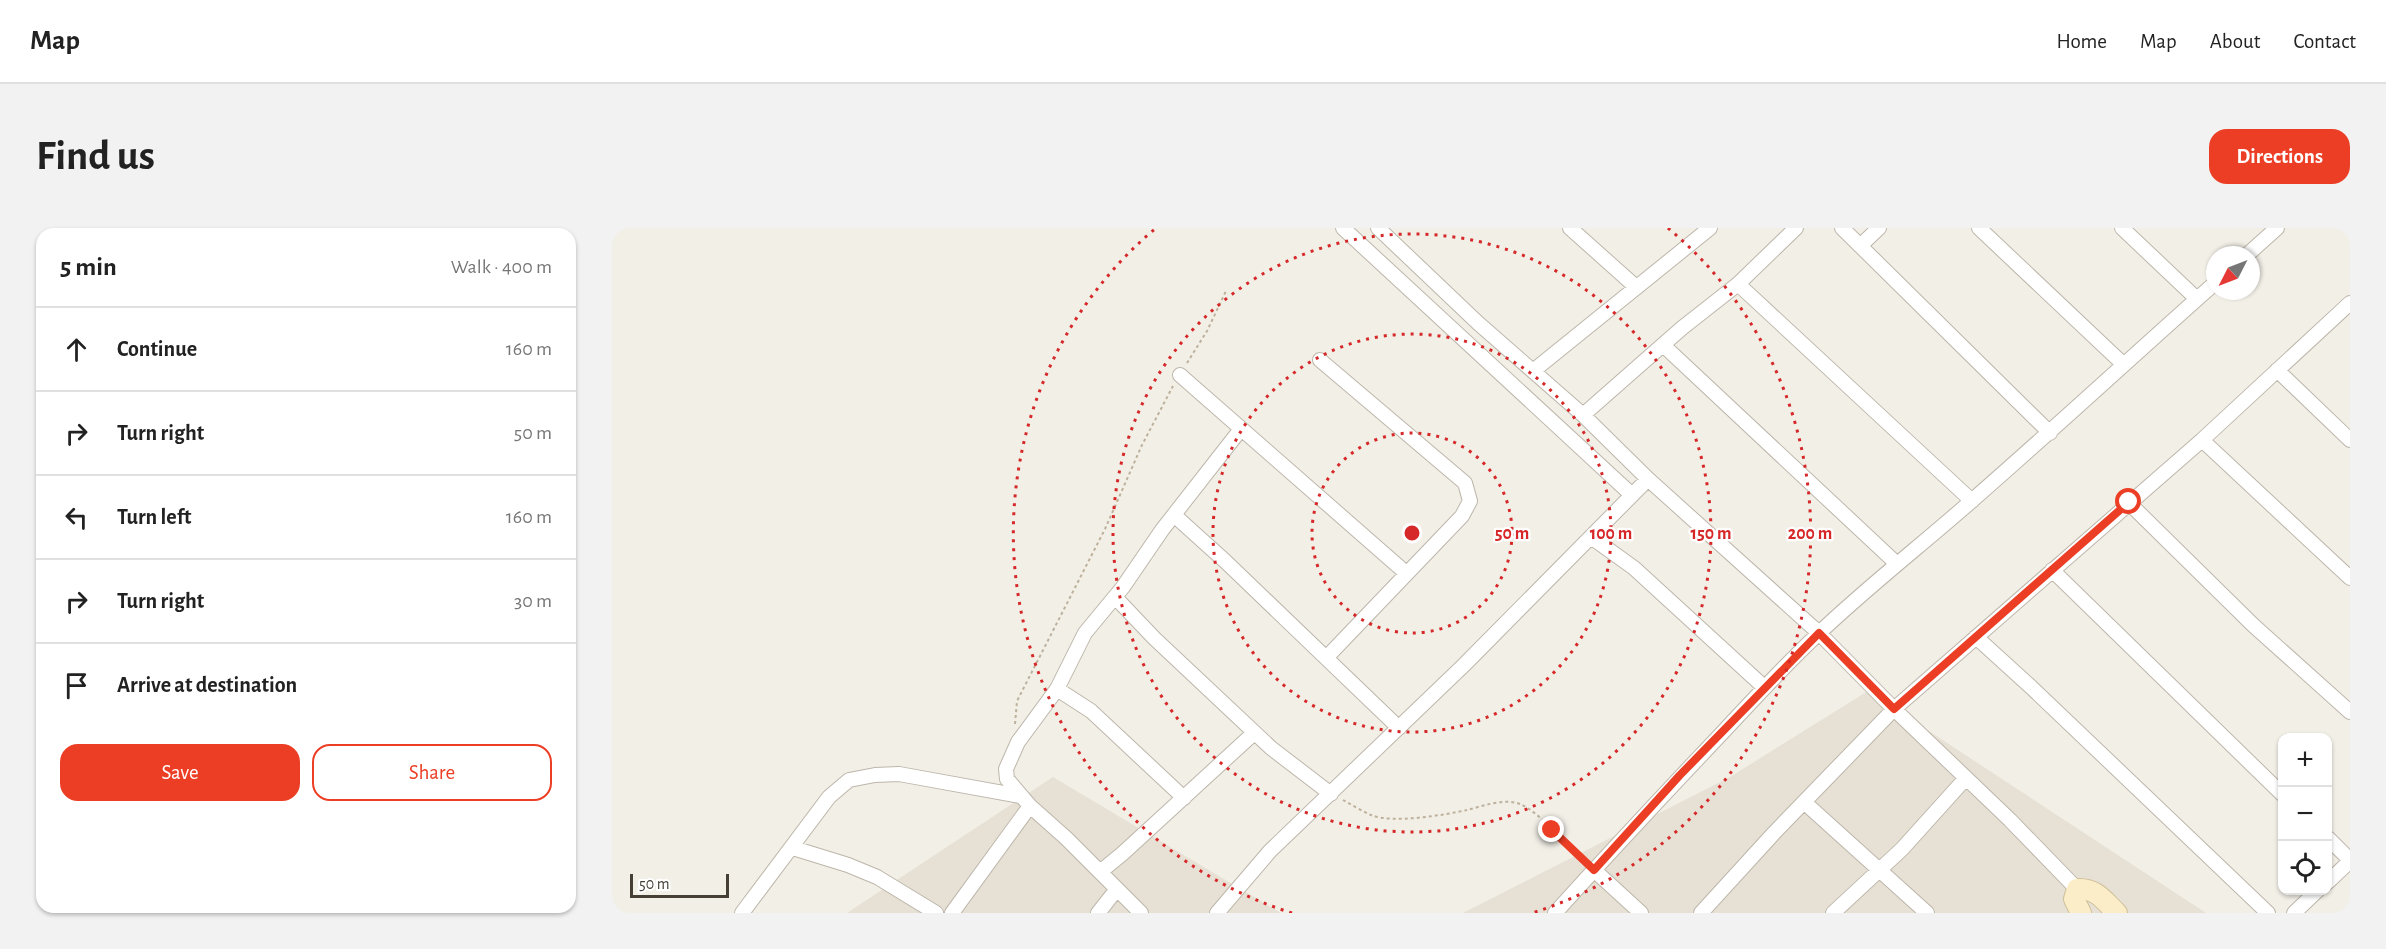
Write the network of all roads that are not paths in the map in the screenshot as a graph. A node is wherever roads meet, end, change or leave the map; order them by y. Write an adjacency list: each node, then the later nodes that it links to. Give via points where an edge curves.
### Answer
1 (1343, 228): 30 (street)
2 (1378, 228): 22 (street)
3 (1570, 228): 14 (street)
4 (1710, 228): 14 (street)
5 (1796, 228): 13 (street)
6 (1842, 228): 11 (street)
7 (1879, 228): 11 (street)
8 (1979, 228): 20 (street)
9 (2122, 228): 16 (street)
10 (2274, 229): 12 (street)
11 (1860, 246): 26 (street)
12 (2256, 246)
13 (1738, 284): 18 (street); 31 (street)
14 (1636, 287): 22 (street)
15 (2206, 290): 16 (street)
16 (2197, 298): 20 (street)
17 (2348, 309): 21 (street)
18 (1663, 345): 24 (street); 35 (street)
19 (1320, 360): 37 (street, via 1466,483 1470,501 1462,516)
20 (2123, 364): 26 (street)
21 (2277, 370): 27 (street); 28 (street)
22 (1533, 371): 24 (street)
23 (1180, 375): 25 (street)
24 (1583, 416): 29 (street)
25 (1241, 429): 33 (street); 37 (street)
26 (2050, 433): 31 (street)
27 (2202, 440): 32 (street); 38 (street)
28 (2350, 440)
29 (1648, 479): 30 (street); 40 (street)
30 (1632, 495): 34 (street)
31 (1972, 501): 35 (street)
32 (2129, 502): 36 (street); 46 (street, via 2253,625)
33 (1174, 514): 39 (street); 42 (street)
34 (1591, 537): 43 (street, via 1634,568); 47 (street)
35 (1896, 563): 40 (street)
36 (2052, 570): 41 (street); 50 (street)
37 (1406, 573): 42 (street)
38 (2350, 578)
39 (1115, 597): 44 (street, via 1085,633); 48 (street)
40 (1819, 633): 43 (street); 45 (street)
41 (1976, 637): 45 (street); 78 (street)
42 (1326, 658): 47 (street)
43 (1764, 687): 58 (street)
44 (1057, 689): 52 (street, via 1091,711); 53 (street, via 1018,742 1006,769 1007,779)
45 (1894, 709): 49 (street); 54 (street)
46 (2350, 712)
47 (1399, 728): 51 (street)
48 (1254, 733): 51 (street); 52 (street)
49 (1966, 778): 59 (street); 63 (street)
50 (2278, 789)
51 (1331, 794): 70 (street, via 1270,851)
52 (1184, 798): 60 (street)
53 (1025, 801): 56 (street, via 899,774 849,780 829,797); 60 (street); 67 (street)
54 (1804, 802): 59 (street); 73 (street)
55 (2331, 841): 57 (street)
56 (793, 848): 65 (street); 66 (street, via 877,877)
57 (2350, 861): 61 (street)
58 (1594, 870): 71 (street); 72 (street)
59 (1880, 870): 74 (street); 75 (street)
60 (1100, 872): 62 (street)
61 (2332, 878)
62 (1117, 889): 68 (street); 69 (street)
63 (2077, 889): 76 (street, via 2074,899); 77 (street, via 2088,889 2100,896)
64 (2314, 895): 79 (street)
65 (742, 913)
66 (936, 913)
67 (952, 913)
68 (1098, 913)
69 (1142, 913)
70 (1217, 913)
71 (1555, 913)
72 (1641, 913)
73 (1701, 913)
74 (1833, 913)
75 (1927, 913)
76 (2081, 913)
77 (2116, 913)
78 (2268, 913)
79 (2294, 913)

